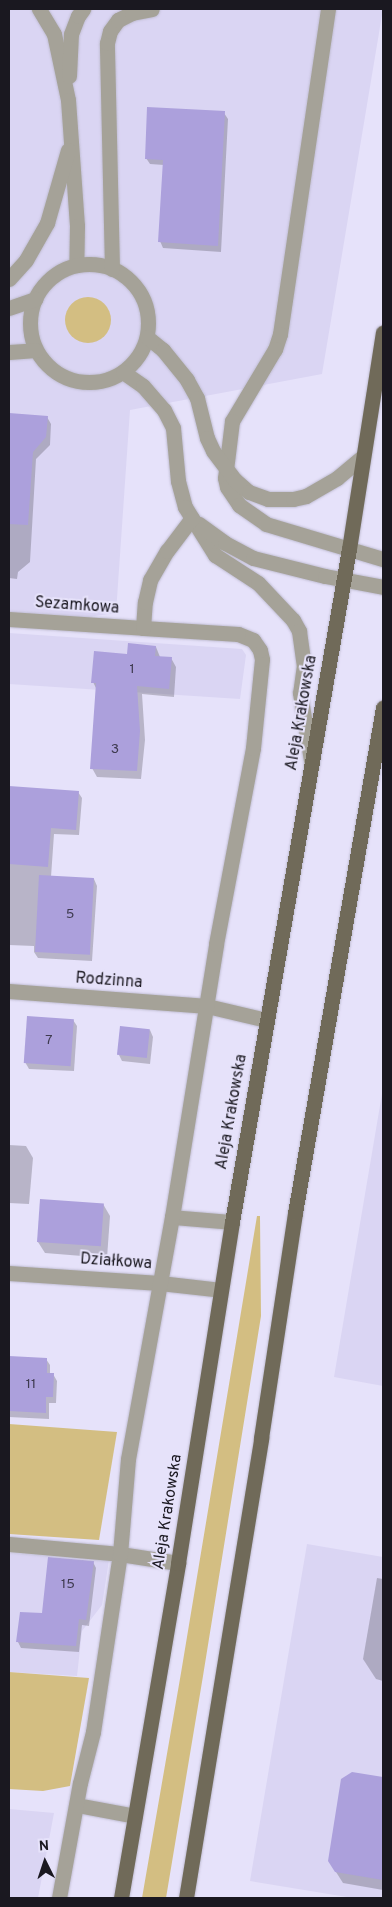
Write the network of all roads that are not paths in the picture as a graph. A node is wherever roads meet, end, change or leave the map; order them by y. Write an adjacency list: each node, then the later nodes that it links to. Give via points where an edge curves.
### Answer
1 (39, 9): 5 (street, via 54,34)
2 (83, 9): 5 (street, via 71,34)
3 (152, 9): 8 (street, via 118,20 107,43)
4 (328, 9): 18 (street, via 280,334 232,421)
5 (68, 100): 6 (street)
6 (72, 134): 7 (street); 9 (street, via 47,223 26,260)
7 (76, 265): 8 (street, via 94,264); 10 (street, via 59,272)
8 (112, 269): 13 (street, via 125,276 143,297 147,311)
9 (9, 279)
10 (35, 299): 11 (street); 14 (street, via 30,325)
11 (9, 308)
12 (383, 333): 17 (main road, Aleja Krakowska)
13 (147, 337): 16 (street, via 142,350); 18 (street, via 163,350 187,380 196,398 206,438)
14 (36, 350): 15 (street); 16 (street, via 48,366 65,377 84,382 105,380)
15 (9, 352)
16 (123, 372): 19 (street, via 155,398 173,428 181,494 184,507)
17 (363, 456): 18 (street, via 324,486 293,499 268,499 249,492); 20 (main road, Aleja Krakowska)
18 (225, 468): 20 (street, via 224,478 232,496 266,524)
19 (192, 518): 22 (street, via 225,543 253,558); 25 (street, via 150,580); 27 (street, via 215,554 258,583 293,620 299,631 304,665 300,693)
20 (349, 549): 21 (street); 22 (main road, Aleja Krakowska)
21 (383, 559)
22 (342, 580): 23 (street); 27 (main road, Aleja Krakowska)
23 (383, 587)
24 (9, 619): 25 (street, Sezamkowa)
25 (143, 628): 29 (street, via 238,634 253,640 262,659 253,748)
26 (383, 708): 43 (main road, via 294,1213)
27 (312, 761): 30 (main road, Aleja Krakowska)
28 (9, 991): 29 (street, Rodzinna)
29 (207, 1006): 30 (street, Rodzinna); 31 (street)
30 (266, 1020): 32 (main road, Aleja Krakowska)
31 (172, 1217): 32 (street); 34 (street)
32 (232, 1222): 35 (main road, Aleja Krakowska)
33 (9, 1273): 34 (street, Działkowa)
34 (160, 1283): 35 (street, Działkowa); 37 (street, via 128,1459)
35 (221, 1290): 38 (main road, Aleja Krakowska)
36 (9, 1544): 37 (street)
37 (120, 1554): 38 (street); 39 (street, via 93,1732)
38 (178, 1563): 40 (main road, Aleja Krakowska)
39 (77, 1805): 40 (street); 41 (street)
40 (135, 1816): 42 (main road, Aleja Krakowska)
41 (59, 1898)
42 (121, 1898)
43 (186, 1898)

